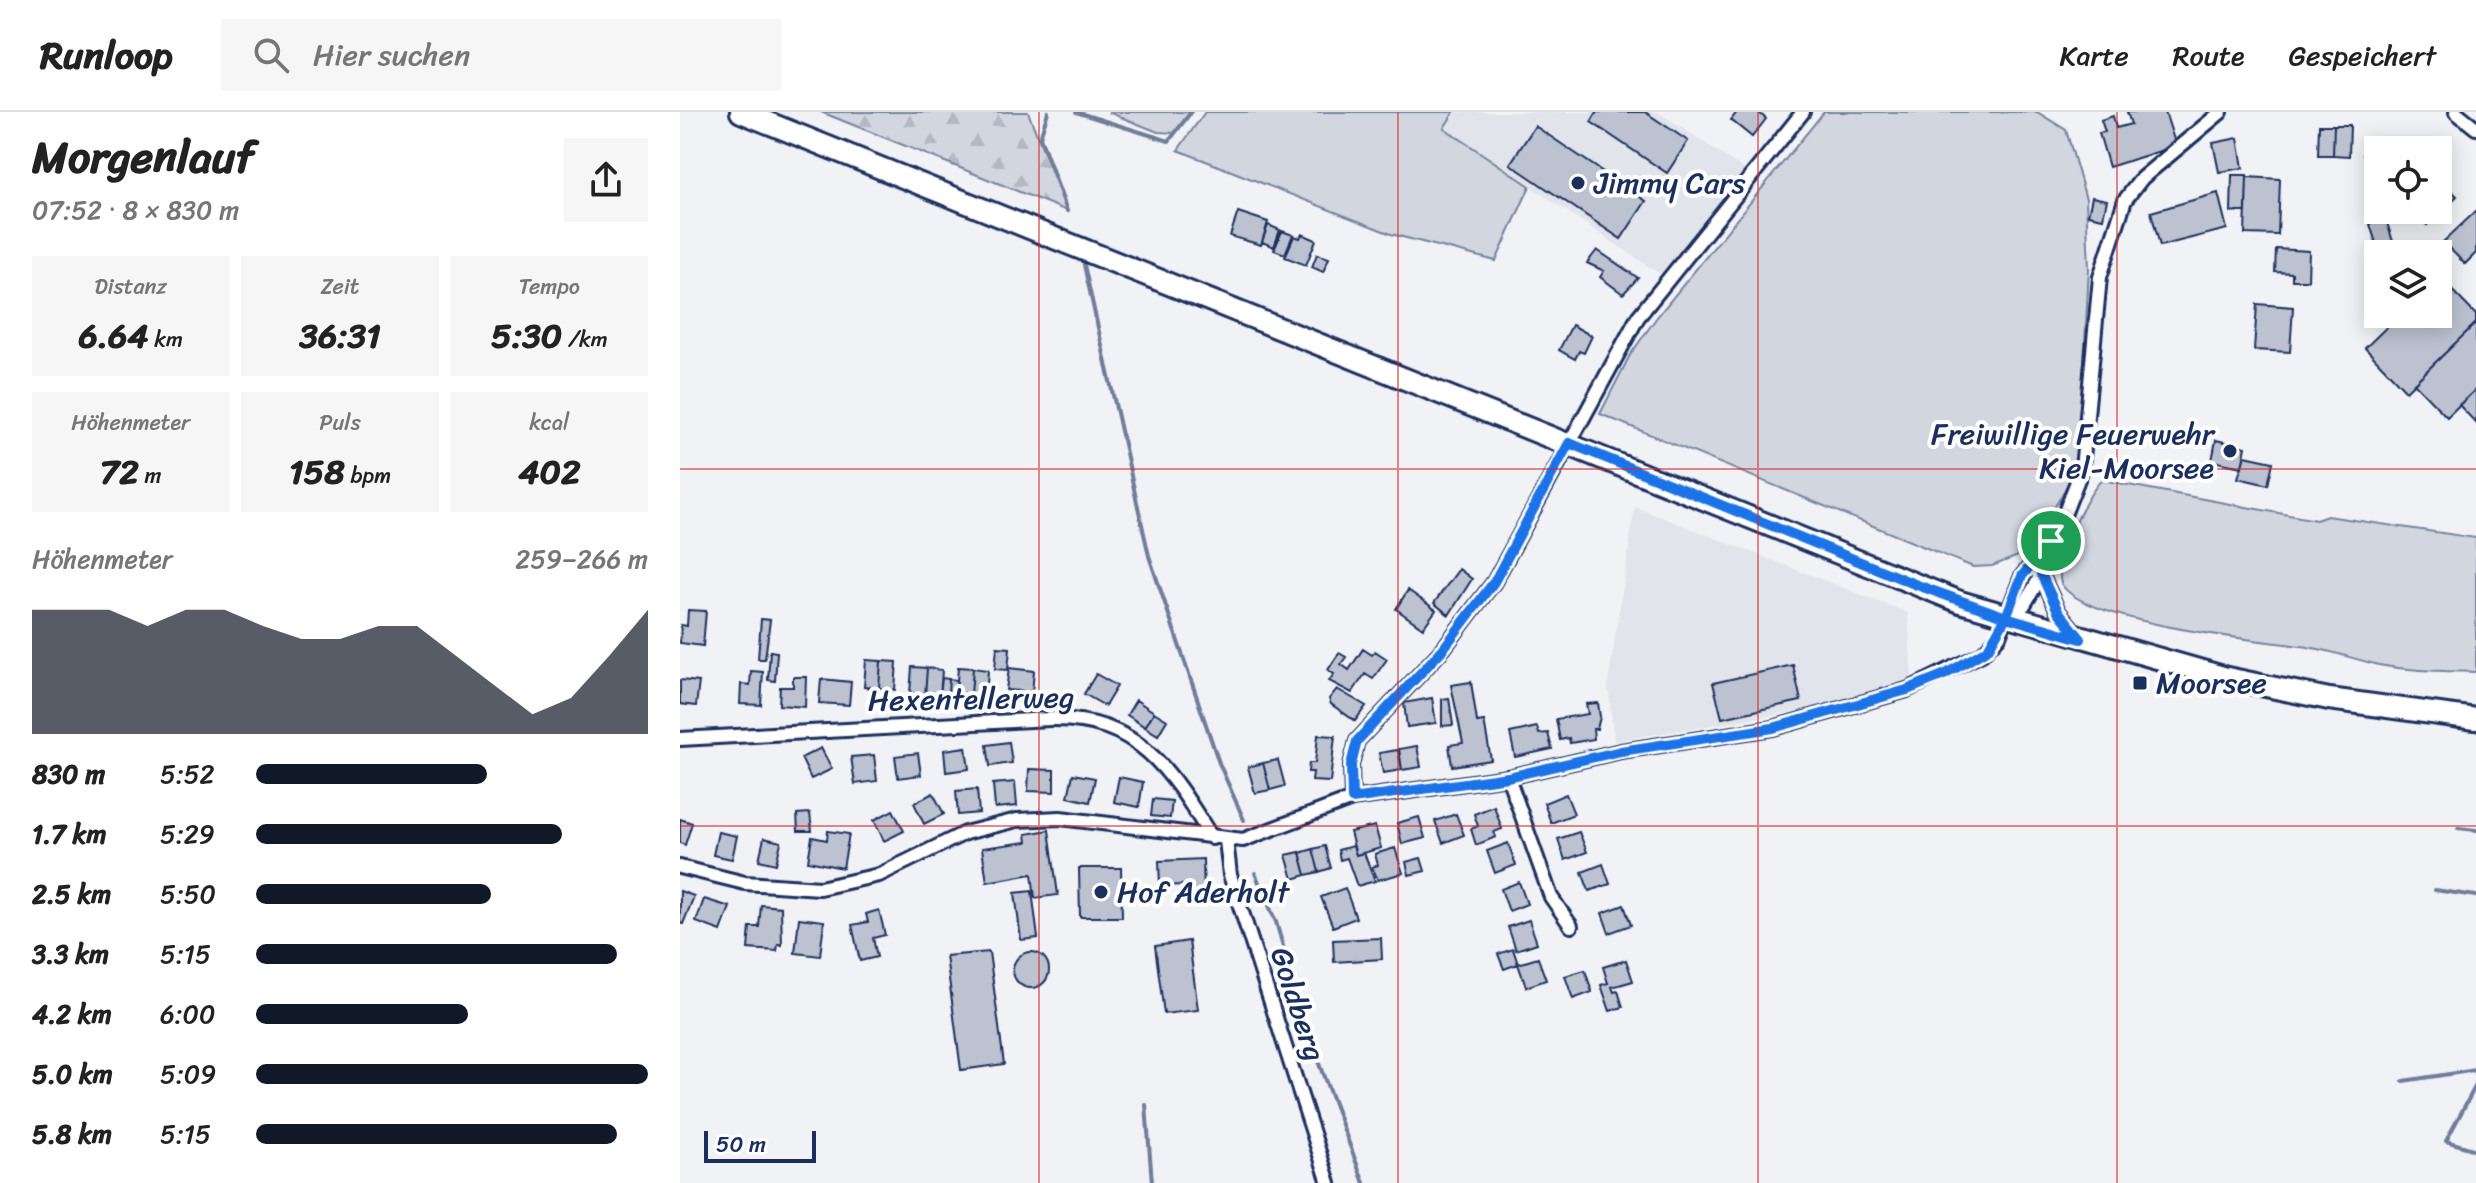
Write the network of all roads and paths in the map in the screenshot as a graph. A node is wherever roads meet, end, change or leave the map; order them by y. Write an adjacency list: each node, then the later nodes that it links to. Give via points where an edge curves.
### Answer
1 (741, 112): 6 (main road)
2 (1803, 112): 6 (street, via 1638,317)
3 (2221, 112): 7 (street, via 2142,178 2116,222 2100,277 2082,469)
4 (2456, 112): 5 (street)
5 (2476, 128)
6 (1569, 443): 9 (main road); 14 (street, via 1494,582 1443,649 1357,741)
7 (2051, 541): 8 (street); 9 (street, via 2022,576)
8 (2041, 574): 9 (street, via 2024,605); 10 (street, via 2058,611)
9 (2006, 617): 10 (main road); 13 (street, via 1982,654 1907,690 1773,728 1621,751)
10 (2081, 639): 11 (main road, via 2269,687)
11 (2476, 719)
12 (680, 739): 15 (street, Hexentellerweg, via 1087,721 1124,734 1158,758)
13 (1508, 777): 14 (street); 18 (street, via 1551,897)
14 (1352, 799): 16 (street, via 1243,840)
15 (1212, 838): 16 (street); 17 (street, via 1060,818 1017,820 965,833 879,875 820,888 745,883)
16 (1226, 840): 19 (street, Goldberg, via 1230,875)
17 (680, 867)
18 (1571, 926)
19 (1329, 1183)

